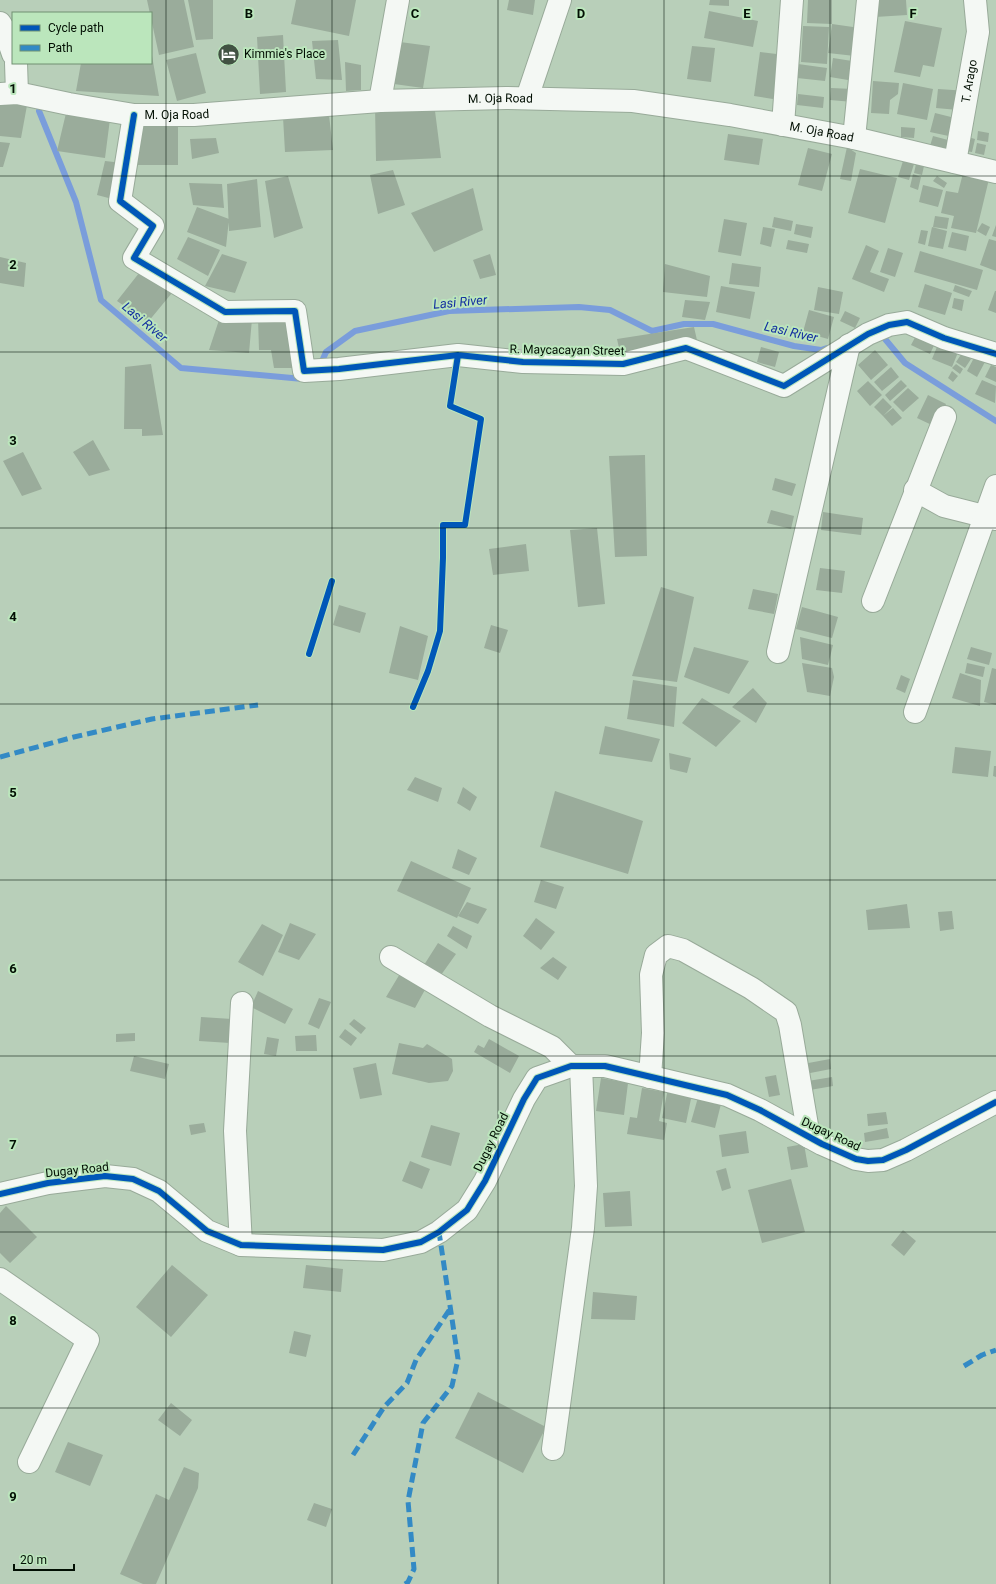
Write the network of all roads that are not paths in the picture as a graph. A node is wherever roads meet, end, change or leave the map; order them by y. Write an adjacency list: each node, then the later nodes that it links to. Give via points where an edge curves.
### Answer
1 (398, 0): 11 (street)
2 (560, 0): 10 (street)
3 (792, 0): 13 (street)
4 (868, 0): 14 (street)
5 (975, 0): 15 (street, T. Arago, via 978,32)
6 (0, 23): 7 (street)
7 (12, 52)
8 (16, 64): 9 (street)
9 (9, 93): 12 (street, M. Oja Road)
10 (527, 98): 11 (street, M. Oja Road); 13 (street, M. Oja Road, via 634,101)
11 (380, 101): 12 (street, M. Oja Road, via 194,115)
12 (134, 115): 17 (street, R. Maycacayan Street, via 120,201 153,226 134,258 225,312 295,311 314,370 458,355 523,362 623,364 686,348 784,386)
13 (783, 125): 14 (street, M. Oja Road)
14 (854, 138): 15 (street, M. Oja Road)
15 (955, 162): 16 (street, M. Oja Road)
16 (996, 172)
17 (849, 345): 18 (street, R. Maycacayan Street, via 889,325 907,322 944,338); 24 (street)
18 (996, 354)
19 (945, 417): 21 (street)
20 (996, 486): 22 (street)
21 (915, 490): 22 (street, via 944,506); 23 (street)
22 (990, 517): 25 (street)
23 (873, 602)
24 (778, 652)
25 (915, 712)
26 (391, 957): 28 (street, via 490,1016 552,1047)
27 (242, 1003): 33 (street, via 235,1131)
28 (576, 1066): 29 (street, Dugay Road, via 605,1066); 33 (street, Dugay Road, via 537,1078 467,1210 439,1232 421,1242 383,1250); 35 (street, via 586,1186 583,1228)
29 (650, 1077): 31 (street, Dugay Road, via 727,1095); 31 (street, via 653,1033 651,975 656,955 668,946 683,950 751,988 786,1012)
30 (996, 1102): 31 (street, Dugay Road, via 883,1160 856,1159)
31 (809, 1137)
32 (0, 1194): 33 (street, Dugay Road, via 48,1183 105,1176 133,1179 159,1191 206,1231)
33 (240, 1245)
34 (0, 1280): 36 (street, via 88,1340)
35 (553, 1449)
36 (29, 1462)

